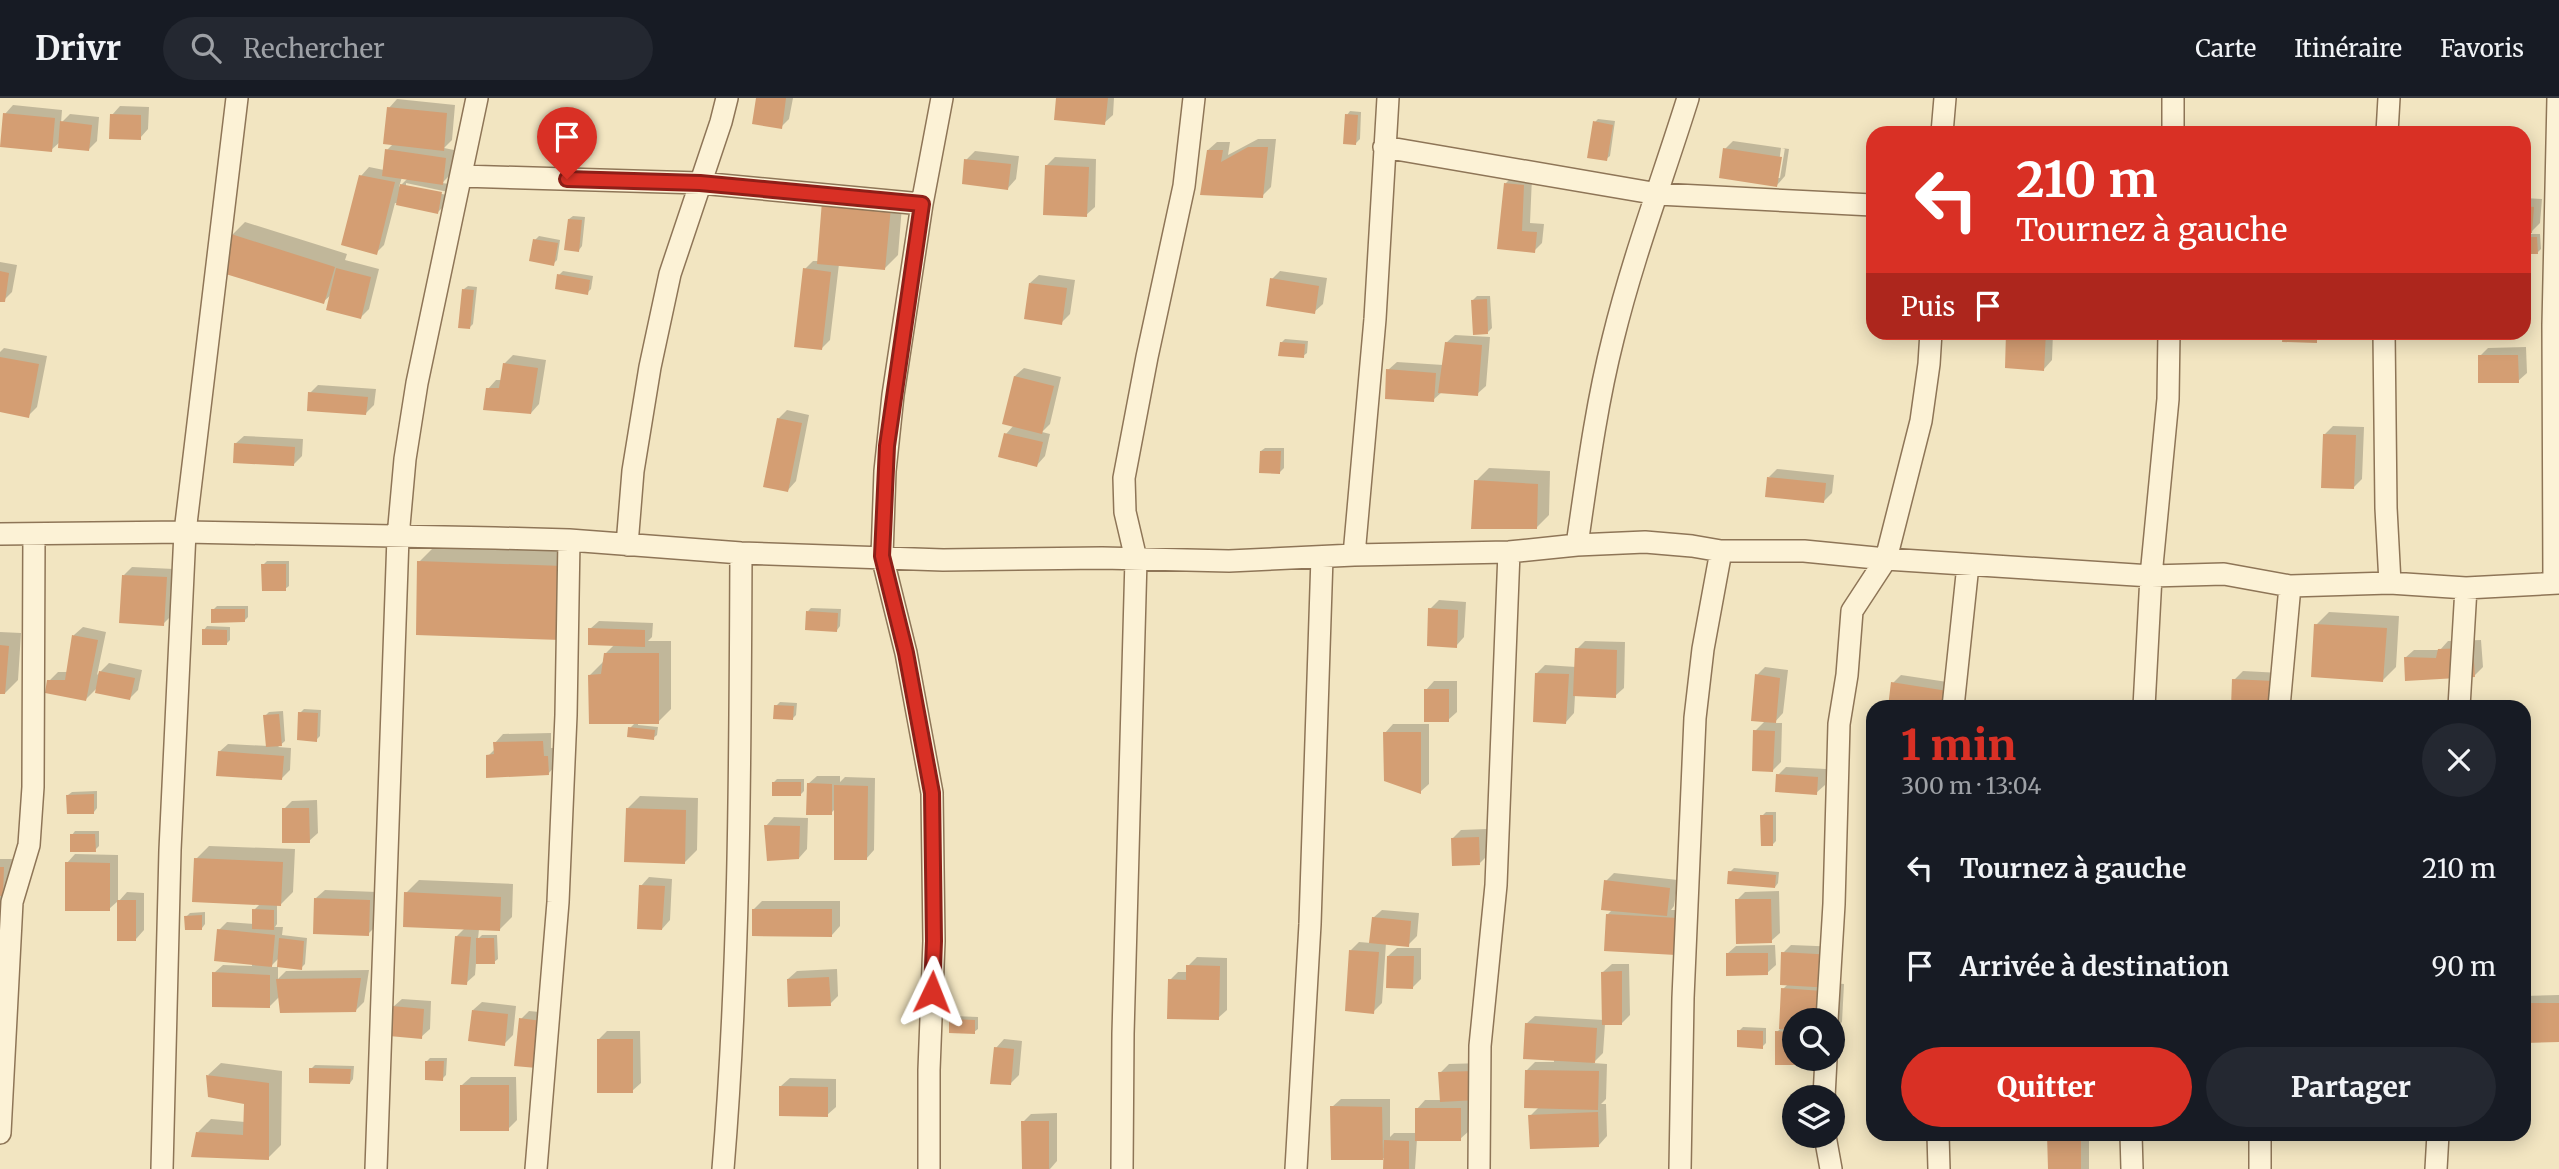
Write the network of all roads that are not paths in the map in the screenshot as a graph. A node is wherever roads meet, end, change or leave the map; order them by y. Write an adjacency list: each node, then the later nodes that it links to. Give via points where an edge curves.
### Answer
1 (237, 98): 24 (street)
2 (477, 98): 16 (street)
3 (727, 98): 17 (street)
4 (942, 98): 19 (street)
5 (1194, 98): 37 (street, via 1184,186 1124,478 1125,512)
6 (1388, 98): 15 (street)
7 (1688, 98): 18 (street)
8 (1945, 98): 12 (street)
9 (2173, 98): 13 (street)
10 (2389, 98): 14 (street)
11 (2558, 98): 42 (street, via 2553,325)
12 (1943, 126)
13 (2173, 126)
14 (2387, 126)
15 (1384, 147): 18 (street); 34 (street, via 1375,319)
16 (461, 176): 17 (street); 27 (street, via 417,383)
17 (700, 183): 19 (street); 29 (street, via 670,274 650,367)
18 (1658, 194): 20 (street); 30 (street, via 1630,275 1599,398)
19 (922, 204): 35 (street, via 889,433)
20 (1866, 205)
21 (1930, 340): 38 (street, via 1921,421)
22 (2169, 340): 40 (street, via 2168,399)
23 (2384, 340): 41 (street)
24 (185, 532): 26 (street); 27 (street); 56 (street, via 170,850)
25 (0, 534): 26 (street)
26 (34, 534): 50 (street, via 33,787 29,845 12,902)
27 (398, 537): 28 (street); 57 (street)
28 (569, 540): 29 (street); 58 (street, via 558,902)
29 (627, 544): 32 (street)
30 (1577, 545): 31 (street, via 1645,542); 33 (street)
31 (1721, 551): 38 (street, via 1804,551); 64 (street, via 1695,718)
32 (741, 552): 35 (street); 59 (street, via 736,949)
33 (1509, 552): 34 (street); 63 (street, via 1496,885 1480,1046)
34 (1354, 555): 36 (street)
35 (882, 556): 37 (street); 60 (street, via 932,793)
36 (1322, 557): 37 (street); 62 (street, via 1310,924)
37 (1136, 559): 61 (street)
38 (1886, 559): 39 (street); 49 (street, via 1852,611 1839,724)
39 (1968, 565): 40 (street); 45 (street)
40 (2151, 576): 43 (street, via 2224,574); 46 (street)
41 (2390, 583): 43 (street); 44 (street)
42 (2556, 583): 44 (street)
43 (2290, 586): 47 (street)
44 (2466, 588): 48 (street)
45 (1954, 700)
46 (2144, 700)
47 (2280, 700)
48 (2459, 700)
49 (1829, 1008)
50 (0, 1133)
51 (1938, 1141): 66 (street)
52 (2131, 1141): 67 (street)
53 (2260, 1141): 68 (street)
54 (2438, 1141): 69 (street)
55 (1827, 1148): 65 (street)
56 (162, 1169)
57 (376, 1169)
58 (536, 1169)
59 (723, 1169)
60 (929, 1169)
61 (1122, 1169)
62 (1296, 1169)
63 (1479, 1169)
64 (1680, 1169)
65 (1831, 1169)
66 (1939, 1169)
67 (2132, 1169)
68 (2260, 1169)
69 (2436, 1169)

